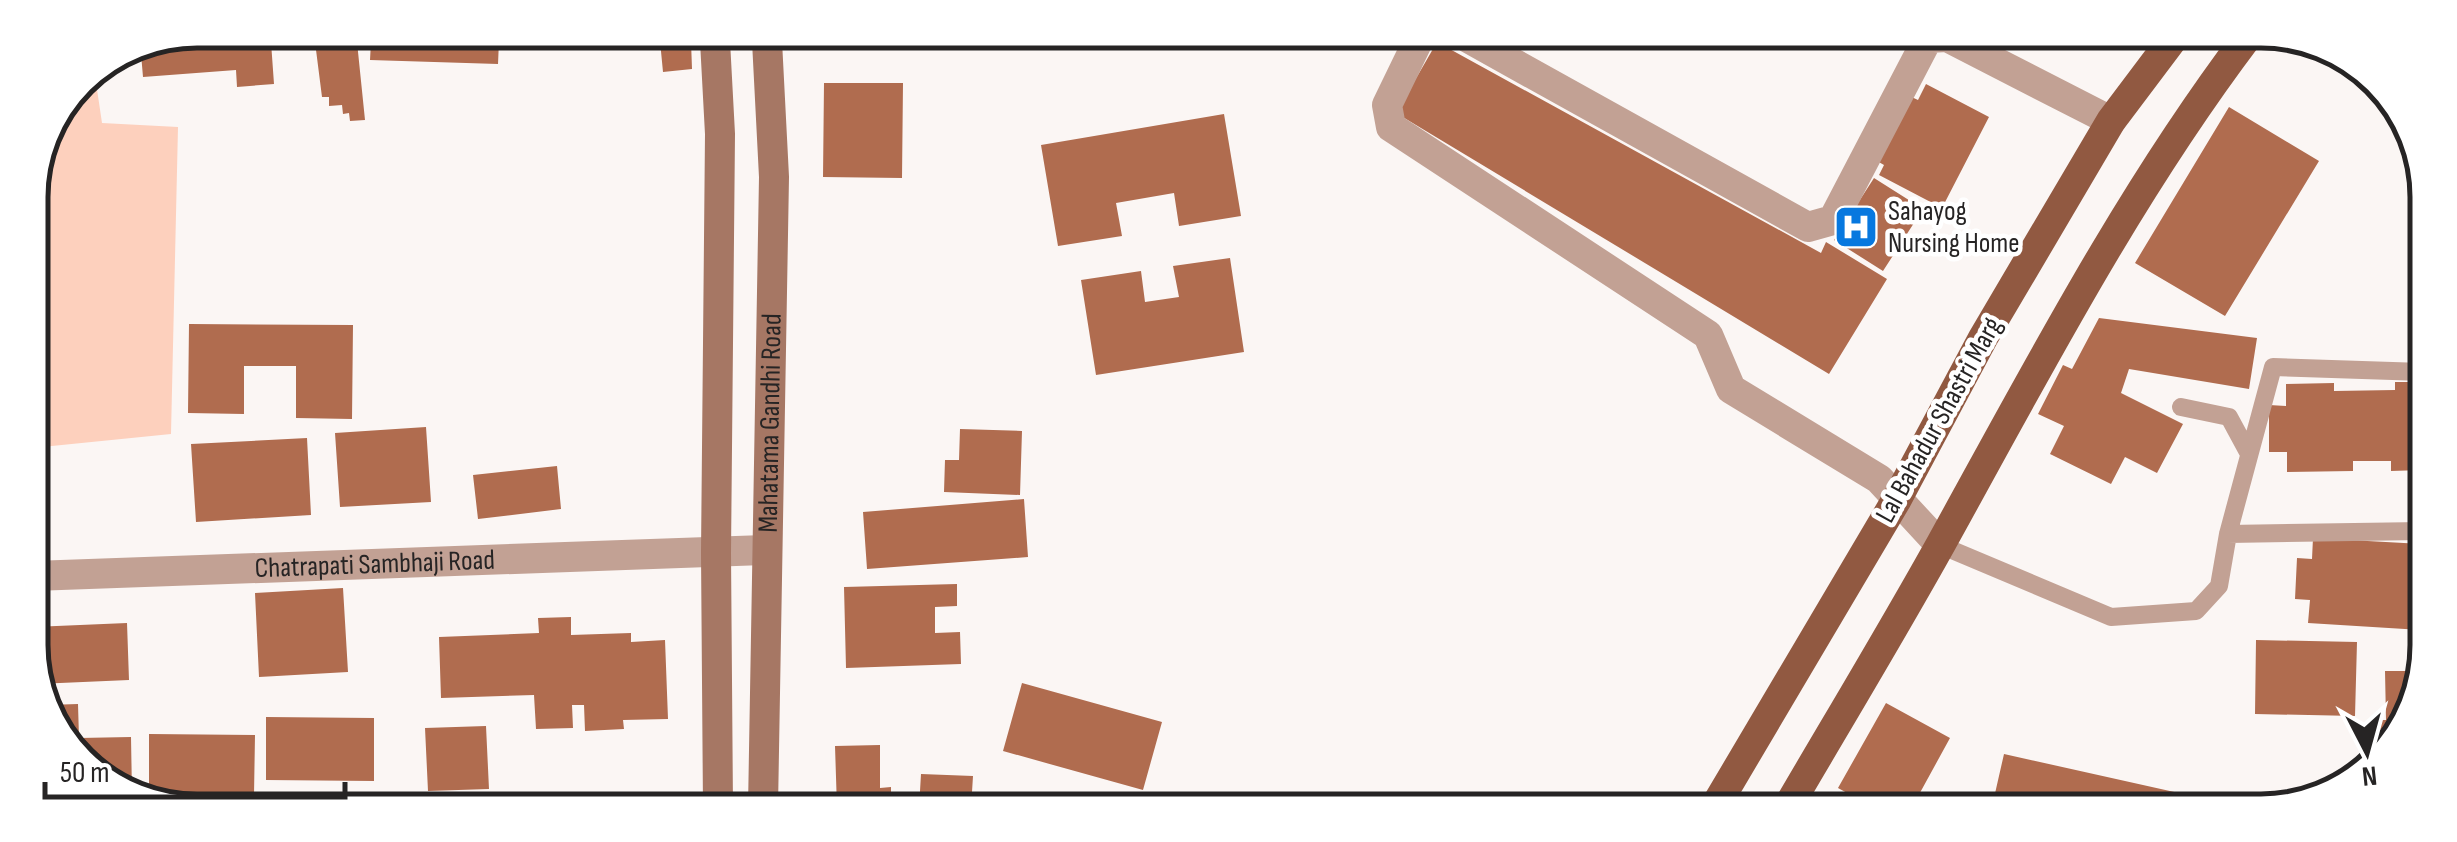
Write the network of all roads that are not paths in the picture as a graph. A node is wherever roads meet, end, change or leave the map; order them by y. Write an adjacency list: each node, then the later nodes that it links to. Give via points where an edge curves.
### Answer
1 (714, 48): 18 (main road, Mahatama Gandhi Road, via 720,134)
2 (768, 48): 17 (main road, Mahatama Gandhi Road, via 774,177)
3 (1414, 48): 13 (street, via 1387,104 1391,127 1708,335 1731,389 1879,479)
4 (1486, 48): 5 (street, via 1808,227 1833,220)
5 (1923, 48)
6 (1968, 48): 9 (street)
7 (2166, 48): 9 (main road, Lal Bahadur Shastri Marg)
8 (2240, 48): 16 (main road, via 2164,155)
9 (2110, 121): 13 (main road, Lal Bahadur Shastri Marg)
10 (2410, 372): 12 (lane, via 2272,367)
11 (2181, 406): 12 (lane, via 2229,417)
12 (2249, 454): 15 (lane)
13 (1897, 499): 16 (street); 22 (main road, Lal Bahadur Shastri Marg)
14 (2410, 531): 15 (lane)
15 (2228, 534): 16 (lane, via 2218,586 2196,611 2110,617)
16 (1940, 545): 23 (main road)
17 (765, 550): 18 (street, Chatrapati Sambhaji Road); 21 (main road, Mahatama Gandhi Road)
18 (716, 553): 19 (street, Chatrapati Sambhaji Road); 20 (main road, Mahatama Gandhi Road)
19 (48, 575)
20 (718, 794)
21 (763, 794)
22 (1722, 794)
23 (1795, 794)

